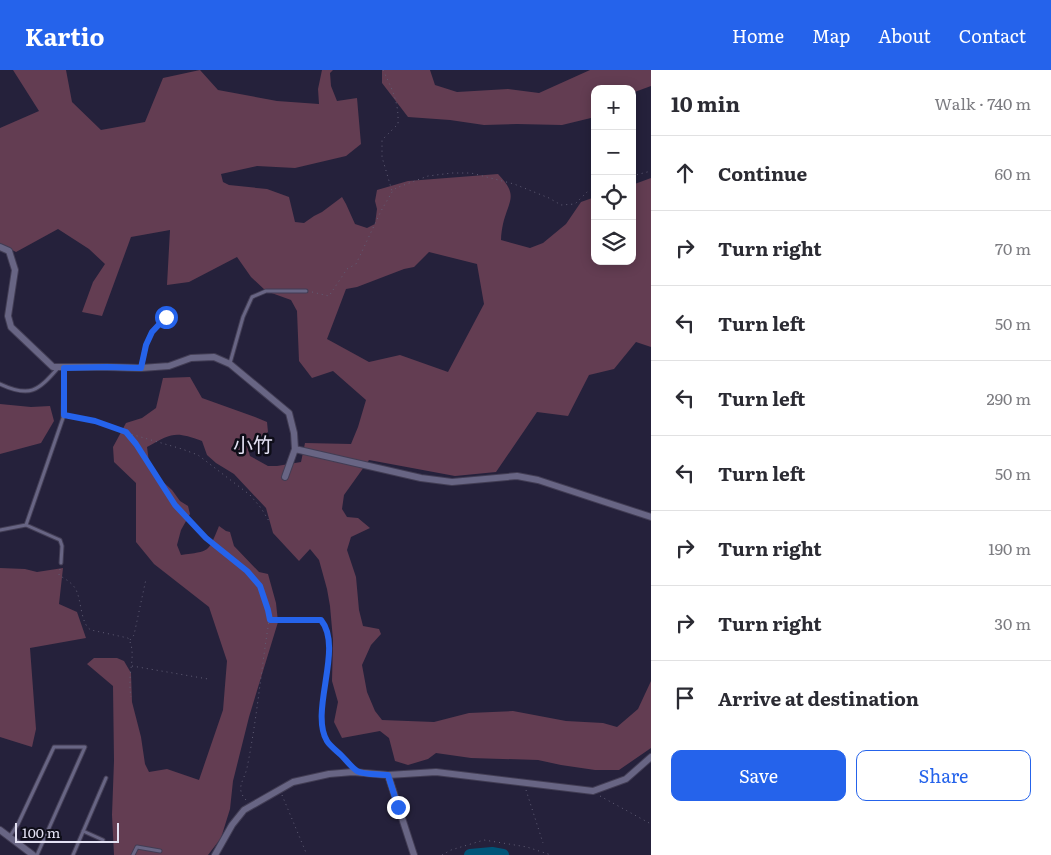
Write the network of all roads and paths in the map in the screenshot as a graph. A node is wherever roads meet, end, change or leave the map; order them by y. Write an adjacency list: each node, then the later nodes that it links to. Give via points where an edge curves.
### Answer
1 (383, 70): 5 (path, via 398,111 398,124 382,140 382,158)
2 (651, 172): 3 (path)
3 (636, 175)
4 (591, 190): 5 (path, via 574,204 561,206 514,184 452,173 428,176)
5 (392, 192): 7 (path, via 356,264 347,269 329,296)
6 (0, 247): 10 (street, via 9,251 15,270 8,316 11,327 53,368)
7 (306, 291): 9 (lane, via 266,291 252,297 242,317)
8 (166, 317): 11 (lane, via 152,332)
9 (230, 364): 11 (street, via 214,357 191,358 169,366); 15 (street, via 289,414)
10 (62, 368): 11 (street); 12 (lane, via 30,392); 13 (lane)
11 (141, 368)
12 (0, 384)
13 (64, 415): 14 (path); 19 (lane)
14 (126, 432): 18 (path, via 198,455 250,495); 23 (path, via 175,505 206,538 247,571 260,586)
15 (295, 449): 16 (street); 17 (street, via 452,482 516,476 538,480)
16 (285, 477)
17 (651, 517)
18 (269, 520)
19 (26, 525): 20 (lane); 21 (lane, via 60,540)
20 (0, 530)
21 (61, 563): 24 (path, via 59,575 77,590 87,628)
22 (146, 579): 24 (path, via 134,635)
23 (270, 620): 29 (path, via 321,620 325,625 328,655 322,727 328,742); 35 (path, via 252,742 240,790)
24 (130, 640): 25 (path)
25 (132, 666): 26 (path); 27 (path)
26 (208, 679)
27 (131, 697)
28 (651, 757): 34 (street, via 626,779)
29 (359, 772): 30 (street); 33 (street, via 329,774 293,782)
30 (388, 775): 32 (street, via 436,772); 49 (street)
31 (106, 778): 38 (lane)
32 (523, 782): 34 (street); 41 (path)
33 (279, 790): 35 (street); 48 (path)
34 (593, 791): 36 (path)
35 (252, 805): 47 (street, via 232,825)
36 (651, 824)
37 (0, 830): 39 (street)
38 (83, 832): 40 (lane); 45 (lane)
39 (9, 837): 43 (street); 44 (lane, via 54,747 85,747)
40 (103, 840)
41 (543, 843)
42 (160, 851): 46 (lane, via 137,847)
43 (33, 855)
44 (37, 855)
45 (73, 855)
46 (133, 855)
47 (215, 855)
48 (307, 855)
49 (414, 855)
50 (442, 855): 51 (path, via 484,840 527,847)
51 (551, 855)

